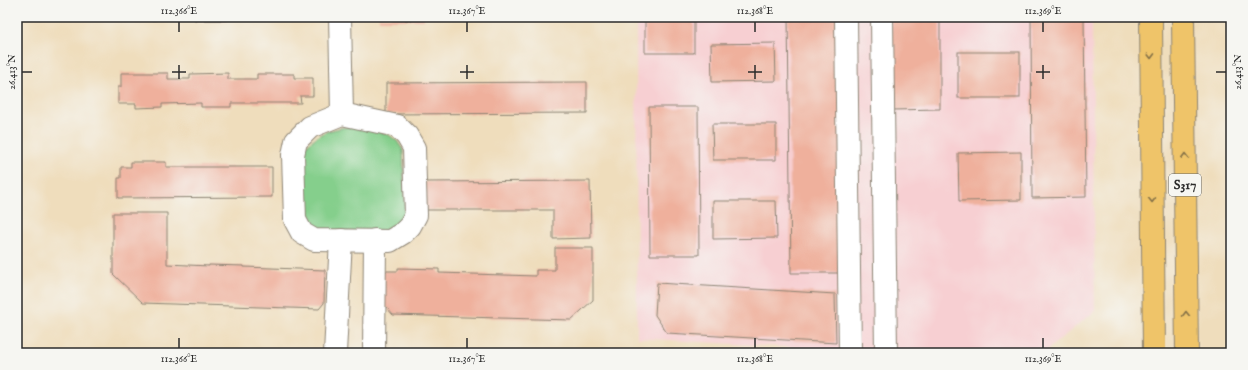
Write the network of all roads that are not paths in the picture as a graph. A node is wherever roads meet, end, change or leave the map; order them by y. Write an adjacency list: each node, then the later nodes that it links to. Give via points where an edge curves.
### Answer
1 (340, 17): 6 (lane)
2 (846, 17): 11 (lane)
3 (882, 17): 12 (lane)
4 (1151, 17): 13 (main road, S317, one-way to 13)
5 (1183, 17): 14 (main road, S317, one-way to 5)
6 (342, 114): 7 (lane, via 310,127 296,141 293,155 295,220 302,233 314,240); 8 (lane, via 397,126 414,148 416,215 403,233 390,241)
7 (341, 240): 8 (lane); 9 (lane)
8 (375, 240): 10 (lane)
9 (335, 353)
10 (374, 353)
11 (850, 353)
12 (886, 353)
13 (1154, 353)
14 (1187, 353)

